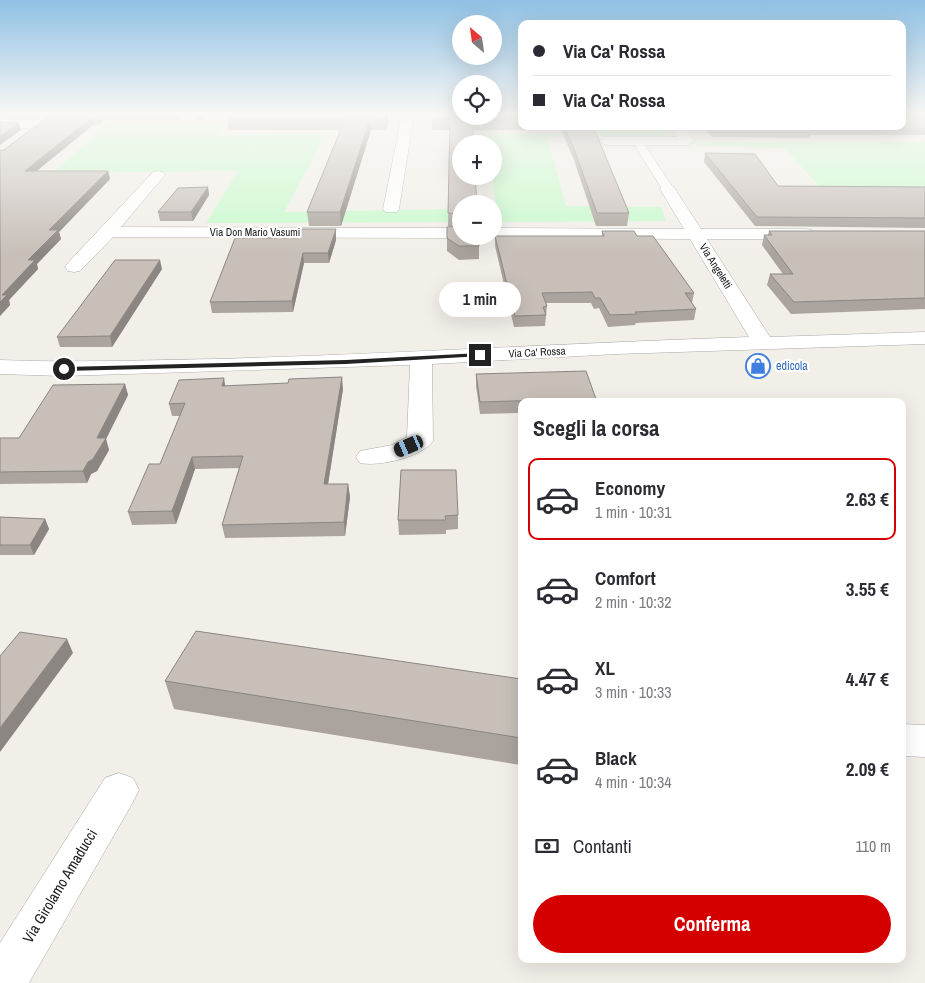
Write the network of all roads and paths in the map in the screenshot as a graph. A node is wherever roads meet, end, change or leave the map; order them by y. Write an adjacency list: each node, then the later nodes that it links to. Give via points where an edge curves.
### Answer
1 (400, 161): 5 (street)
2 (650, 161): 4 (street)
3 (158, 175): 6 (street)
4 (668, 189): 9 (street, Via Angeletti)
5 (391, 209)
6 (108, 232): 7 (street, Via Don Mario Vasumi); 11 (street)
7 (452, 233)
8 (502, 233): 9 (street)
9 (695, 233): 10 (street); 13 (street, Via Angeletti)
10 (825, 234)
11 (74, 267)
12 (925, 338): 13 (street, Via Ca' Rossa)
13 (763, 343): 14 (street, Via Ca' Rossa)
14 (421, 358): 15 (street, Via Ca' Rossa, via 64,369); 16 (street, via 420,441 398,451)
15 (0, 367)
16 (369, 457)
17 (906, 740): 18 (street)
18 (925, 741)
19 (119, 790): 20 (street, Via Girolamo Amaducci)
20 (2, 983)

